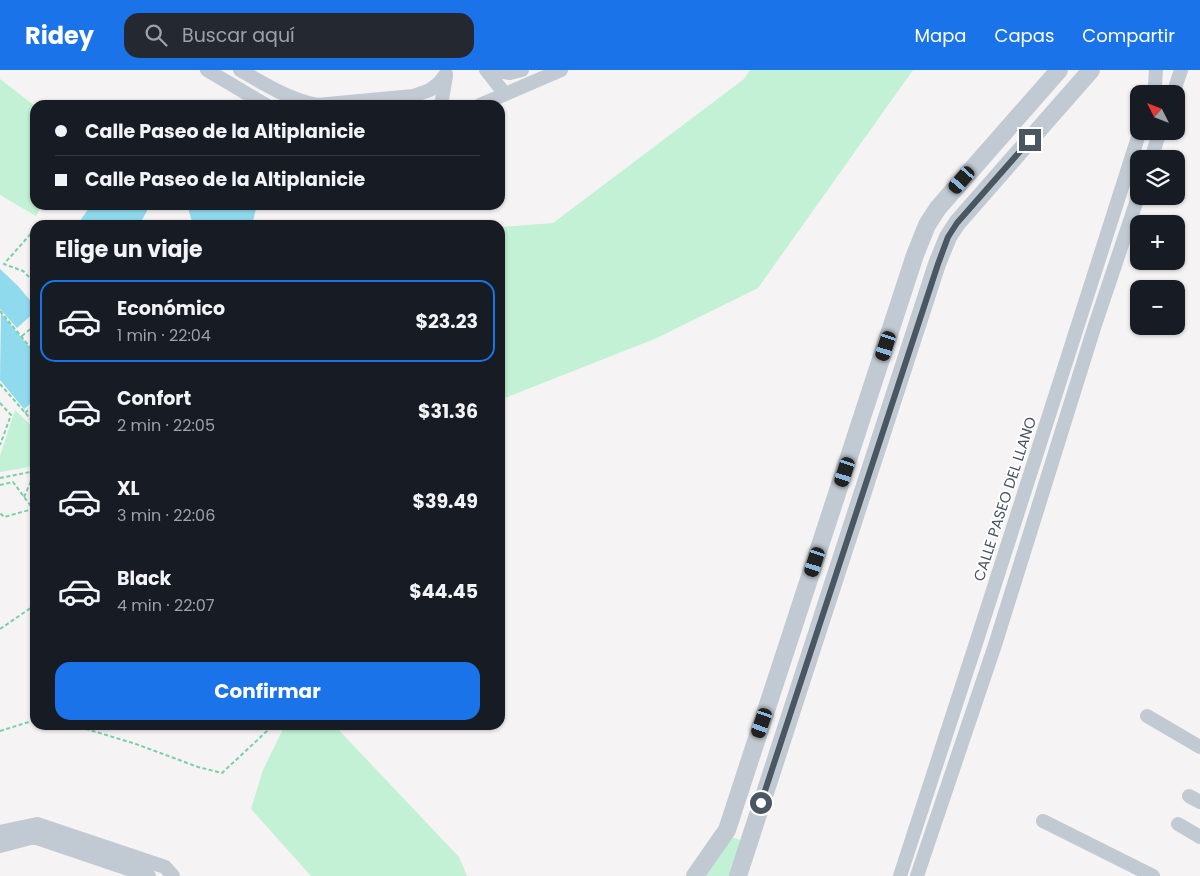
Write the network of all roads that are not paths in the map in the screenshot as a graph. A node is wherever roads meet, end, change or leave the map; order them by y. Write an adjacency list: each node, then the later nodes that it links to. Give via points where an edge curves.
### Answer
1 (207, 70): 14 (street)
2 (486, 70): 15 (street)
3 (493, 70): 4 (street, via 510,73)
4 (522, 70)
5 (561, 70): 15 (street)
6 (1059, 70): 23 (street, via 938,208)
7 (1092, 70): 24 (street, via 957,223)
8 (1156, 70): 12 (street)
9 (1181, 70): 13 (street)
10 (446, 72): 18 (street, via 430,90 413,96); 19 (street)
11 (245, 73): 14 (street); 17 (street)
12 (1155, 85)
13 (1176, 85)
14 (240, 90): 16 (street)
15 (505, 94): 20 (street)
16 (257, 100)
17 (298, 100)
18 (370, 100)
19 (442, 100)
20 (491, 100)
21 (1137, 140): 25 (street, CALLE PASEO DEL LLANO)
22 (1135, 205): 26 (street)
23 (915, 255): 24 (street); 27 (street)
24 (938, 264): 28 (street)
25 (1078, 323): 26 (street); 29 (street, CALLE PASEO DEL LLANO)
26 (1094, 328): 30 (street)
27 (827, 526): 28 (street); 35 (street)
28 (850, 534): 38 (street)
29 (977, 640): 30 (street); 45 (street, CALLE PASEO DEL LLANO)
30 (995, 645): 46 (street)
31 (1147, 716): 32 (street)
32 (1200, 747)
33 (1043, 821): 47 (street)
34 (1178, 824): 37 (street)
35 (727, 830): 38 (street); 43 (street)
36 (0, 832): 39 (street, via 37,824)
37 (1200, 837)
38 (750, 839): 44 (street)
39 (74, 844): 40 (street, via 34,837); 41 (street); 42 (street, via 164,867)
40 (0, 846)
41 (149, 876)
42 (173, 876)
43 (695, 876)
44 (738, 876)
45 (900, 876)
46 (917, 876)
47 (1153, 876)

